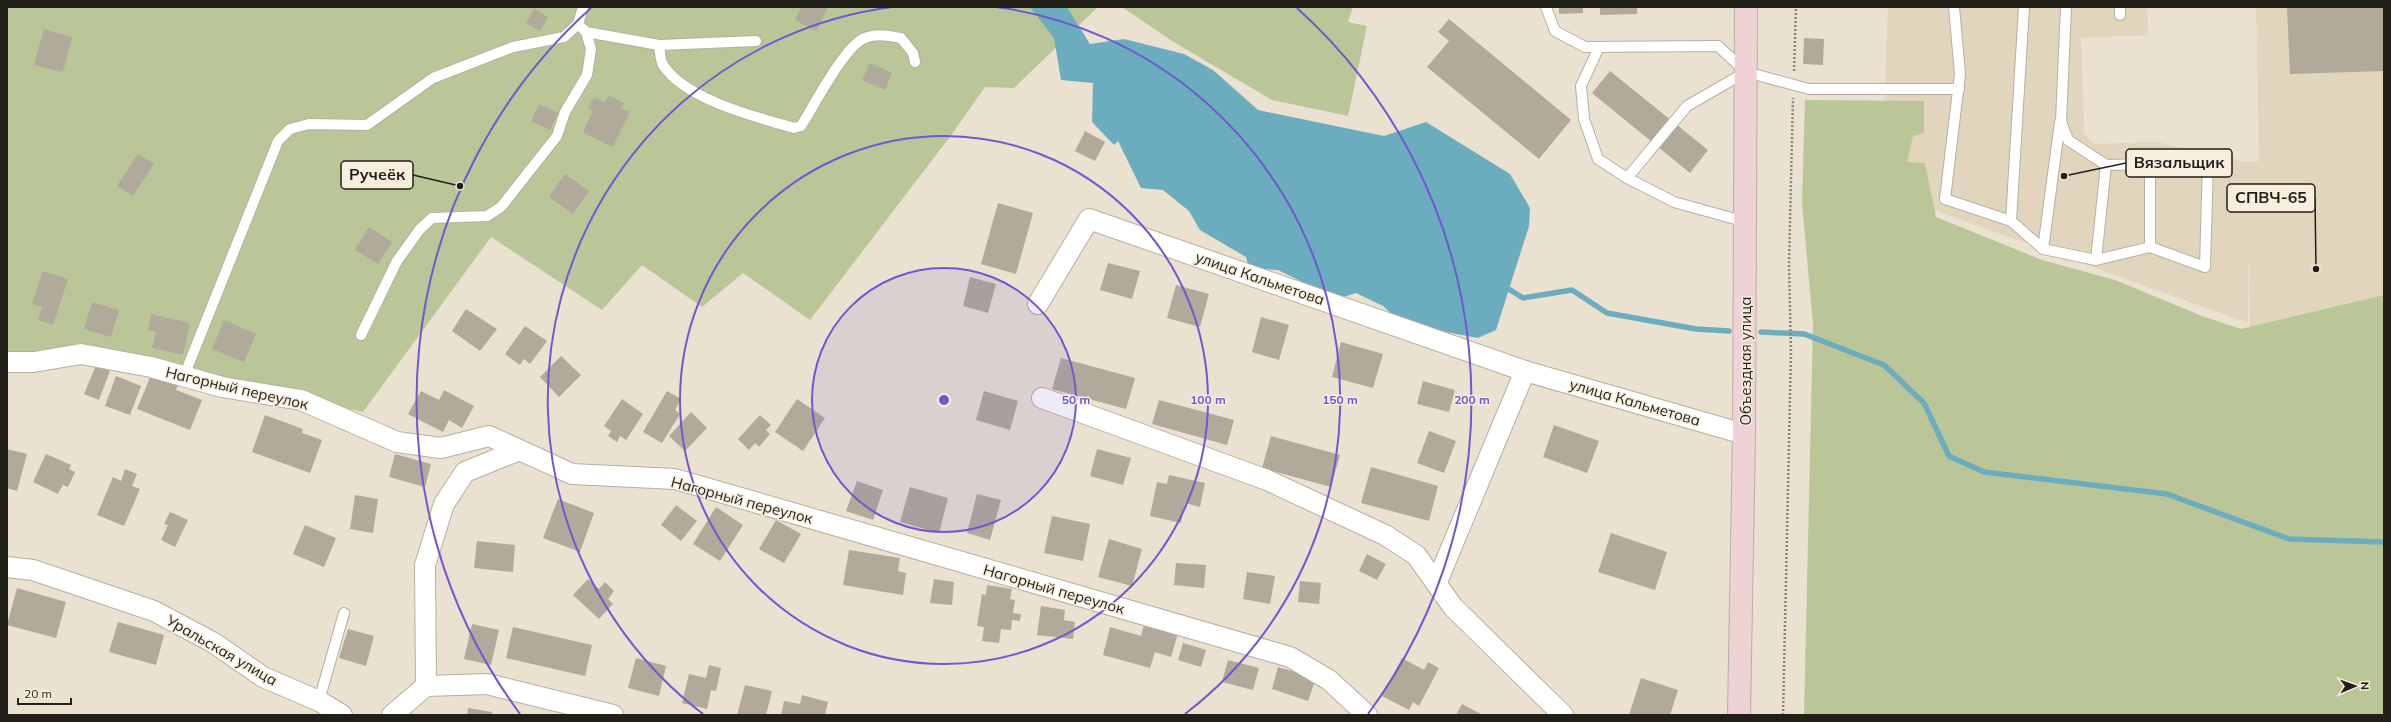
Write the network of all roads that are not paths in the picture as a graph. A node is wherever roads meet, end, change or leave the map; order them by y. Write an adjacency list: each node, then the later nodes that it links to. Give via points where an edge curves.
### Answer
1 (583, 7): 7 (lane)
2 (1546, 7): 11 (lane, via 1555,31 1585,47)
3 (1746, 7): 13 (main road, Объездная улица)
4 (1954, 7): 14 (lane)
5 (2024, 7): 19 (lane)
6 (2066, 7): 15 (lane)
7 (578, 24): 8 (lane); 28 (lane, via 564,37 513,47 433,78 367,125 309,124 290,129 278,141)
8 (586, 32): 10 (lane); 25 (lane, via 591,49 587,75 565,112 556,136 501,207 487,216 432,218 420,228 397,261)
9 (756, 41): 10 (lane)
10 (659, 44): 12 (lane, via 663,64 681,84 735,111 794,128 802,126 844,57 863,38 880,34 901,38 913,53)
11 (1599, 47): 13 (lane, via 1718,46); 18 (lane, via 1581,86 1584,119 1598,159)
12 (915, 62)
13 (1746, 72): 14 (lane, via 1808,89); 18 (lane, via 1687,106); 20 (main road, Объездная улица)
14 (1959, 89): 19 (lane, via 1945,199)
15 (2060, 121): 17 (lane, via 2068,140); 22 (lane)
16 (2150, 164): 17 (lane); 21 (lane); 21 (lane, via 2188,156 2208,162 2206,267)
17 (2106, 165): 23 (lane)
18 (1627, 178): 20 (lane, via 1674,202)
19 (2011, 221): 22 (lane)
20 (1746, 222): 30 (main road, Объездная улица)
21 (2150, 247): 23 (lane)
22 (2043, 249): 23 (lane)
23 (2096, 260)
24 (1038, 304): 27 (street, улица Кальметова, via 1088,219)
25 (361, 335)
26 (7, 362): 28 (street, Нагорный переулок, via 34,362 81,354)
27 (1525, 371): 30 (street, улица Кальметова); 33 (street)
28 (184, 376): 31 (street, Нагорный переулок, via 222,387 301,400 397,442 441,448 489,436)
29 (1042, 398): 33 (street, via 1267,480 1385,535 1416,555)
30 (1744, 434): 42 (main road, Объездная улица)
31 (517, 451): 35 (street, via 465,472 444,504 425,565); 40 (street, Нагорный переулок, via 572,474 675,479 1290,656 1328,680)
32 (7, 567): 36 (street, Уральская улица, via 33,570 154,611 214,643 262,678)
33 (1437, 582): 41 (street, via 1454,607)
34 (344, 613): 36 (lane)
35 (426, 686): 38 (street); 39 (street, via 487,684)
36 (320, 701): 37 (street, Уральская улица)
37 (342, 715)
38 (392, 715)
39 (613, 715)
40 (1367, 715)
41 (1563, 715)
42 (1739, 715)

